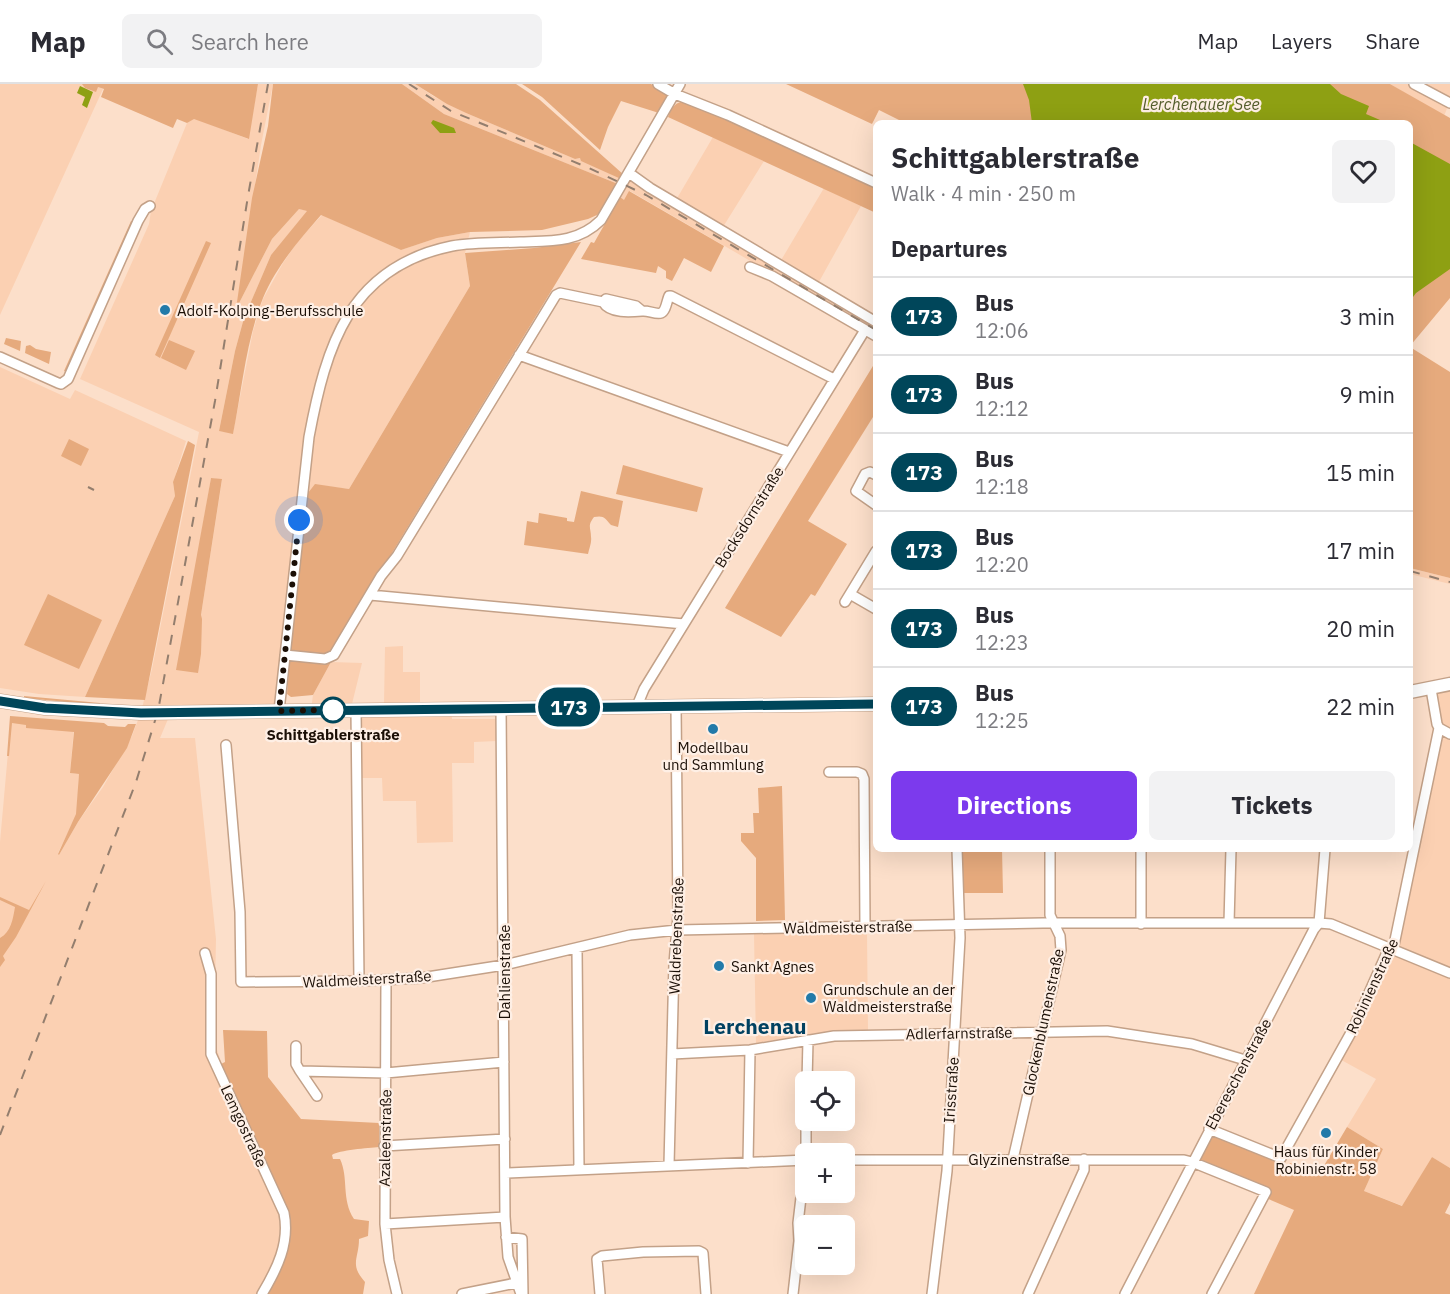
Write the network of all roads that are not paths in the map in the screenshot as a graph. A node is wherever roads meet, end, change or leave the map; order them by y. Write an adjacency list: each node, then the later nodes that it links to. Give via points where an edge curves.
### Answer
1 (658, 84): 4 (street)
2 (680, 84): 4 (street)
3 (1414, 84): 5 (street)
4 (675, 94): 6 (street); 7 (street)
5 (1450, 103)
6 (629, 172): 10 (street); 23 (street, via 601,220 583,234 558,241 463,244 423,254 390,272 364,293 344,320 330,351 309,437)
7 (873, 182)
8 (150, 206): 14 (street, via 134,230 68,380 58,383)
9 (750, 267): 11 (street)
10 (873, 320)
11 (864, 330): 12 (street); 15 (street, Bocksdornstraße)
12 (873, 334)
13 (519, 355): 15 (street, via 560,293 629,312 661,313 671,296); 16 (street); 20 (street)
14 (0, 357)
15 (834, 379): 16 (street, Bocksdornstraße)
16 (789, 452): 22 (street, Bocksdornstraße)
17 (873, 474): 18 (street, via 865,474 856,491)
18 (873, 503)
19 (873, 556): 21 (street, via 848,598)
20 (370, 595): 22 (street); 23 (street, via 329,658)
21 (873, 608)
22 (684, 624): 29 (street, Bocksdornstraße)
23 (285, 655): 33 (street)
24 (1450, 684): 25 (main road)
25 (1431, 689): 26 (main road); 34 (street)
26 (1413, 692)
27 (0, 701): 33 (main road, via 45,708 141,713)
28 (873, 704): 30 (main road)
29 (637, 706): 30 (main road); 31 (main road)
30 (676, 706): 49 (street, Waldrebenstraße)
31 (501, 707): 32 (main road); 53 (street, Dahlienstraße)
32 (356, 710): 33 (main road); 56 (street)
33 (279, 711)
34 (1439, 728): 35 (street); 50 (street, Robinienstraße, via 1396,938)
35 (1450, 734)
36 (226, 745): 56 (street, Waldmeisterstraße, via 240,912 241,982)
37 (829, 772): 47 (street, via 857,771 864,779)
38 (957, 852): 48 (street, Irisstraße)
39 (1050, 852): 46 (street, Glockenblumenstraße, via 1050,915)
40 (1141, 852): 45 (street)
41 (1231, 852): 43 (street)
42 (1325, 852): 44 (street, Ebereschenstraße)
43 (1228, 923): 44 (street, Waldmeisterstraße); 45 (street, Waldmeisterstraße)
44 (1319, 923): 50 (street, Waldmeisterstraße, via 1331,924); 63 (street, Ebereschenstraße)
45 (1141, 924): 46 (street, Waldmeisterstraße)
46 (1054, 925): 48 (street, Waldmeisterstraße); 57 (street, Glockenblumenstraße, via 1061,950)
47 (865, 926): 48 (street, Waldmeisterstraße); 49 (street, Waldmeisterstraße)
48 (959, 926): 58 (street, Irisstraße)
49 (677, 930): 51 (street, Waldmeisterstraße, via 630,935); 62 (street, Waldrebenstraße)
50 (1389, 948): 54 (street, Waldmeisterstraße); 69 (street, Robinienstraße, via 1353,1029 1281,1158)
51 (577, 949): 53 (street, Waldmeisterstraße); 80 (street)
52 (205, 953): 87 (street, Lemgostraße, via 211,974 211,1054 284,1213 285,1240 280,1259)
53 (504, 965): 55 (street, Waldmeisterstraße); 64 (street, Dahlienstraße)
54 (1450, 973)
55 (386, 980): 56 (street, Waldmeisterstraße); 67 (street, Azaleenstraße)
56 (359, 981)
57 (1041, 1031): 58 (street, Adlerfarnstraße); 63 (street, Adlerfarnstraße, via 1140,1035 1192,1044); 73 (street, Glockenblumenstraße)
58 (954, 1033): 59 (street, Adlerfarnstraße); 72 (street, Irisstraße)
59 (808, 1040): 61 (street, Adlerfarnstraße); 66 (street)
60 (296, 1046): 65 (street)
61 (750, 1050): 62 (street, Adlerfarnstraße); 77 (street)
62 (672, 1054): 79 (street, Waldrebenstraße)
63 (1245, 1060): 69 (street, Ebereschenstraße)
64 (504, 1062): 67 (street); 70 (street, Dahlienstraße)
65 (300, 1071): 67 (street); 68 (street)
66 (807, 1071)
67 (386, 1073): 71 (street, Azaleenstraße)
68 (317, 1096)
69 (1209, 1129): 78 (street, Ebereschenstraße)
70 (505, 1139): 71 (street); 81 (street, Dahlienstraße)
71 (384, 1146): 84 (street, Azaleenstraße)
72 (946, 1159): 73 (street, Glyzinenstraße); 76 (street, Glyzinenstraße); 94 (street, Irisstraße)
73 (1013, 1159): 74 (street, Glyzinenstraße)
74 (1084, 1159): 78 (street, Glyzinenstraße); 95 (street, via 1084,1170)
75 (795, 1160): 77 (street)
76 (855, 1160)
77 (748, 1162): 79 (street)
78 (1192, 1162): 96 (street, Ebereschenstraße); 97 (street, Glyzinenstraße, via 1266,1192)
79 (669, 1166): 80 (street)
80 (579, 1169): 81 (street)
81 (506, 1173): 83 (street, Dahlienstraße)
82 (800, 1203): 93 (street)
83 (505, 1217): 84 (street); 85 (street, Dahlienstraße)
84 (384, 1224): 88 (street, Azaleenstraße)
85 (506, 1237): 86 (street, Dahlienstraße); 90 (street, Dahlienstraße, via 522,1239)
86 (516, 1283): 89 (street); 90 (street, Dahlienstraße)
87 (262, 1294)
88 (397, 1294)
89 (462, 1294)
90 (522, 1294)
91 (600, 1294): 92 (street, via 596,1263 602,1256 685,1251 703,1253)
92 (706, 1294)
93 (793, 1294)
94 (932, 1294)
95 (1028, 1294)
96 (1125, 1294)
97 (1212, 1294)

